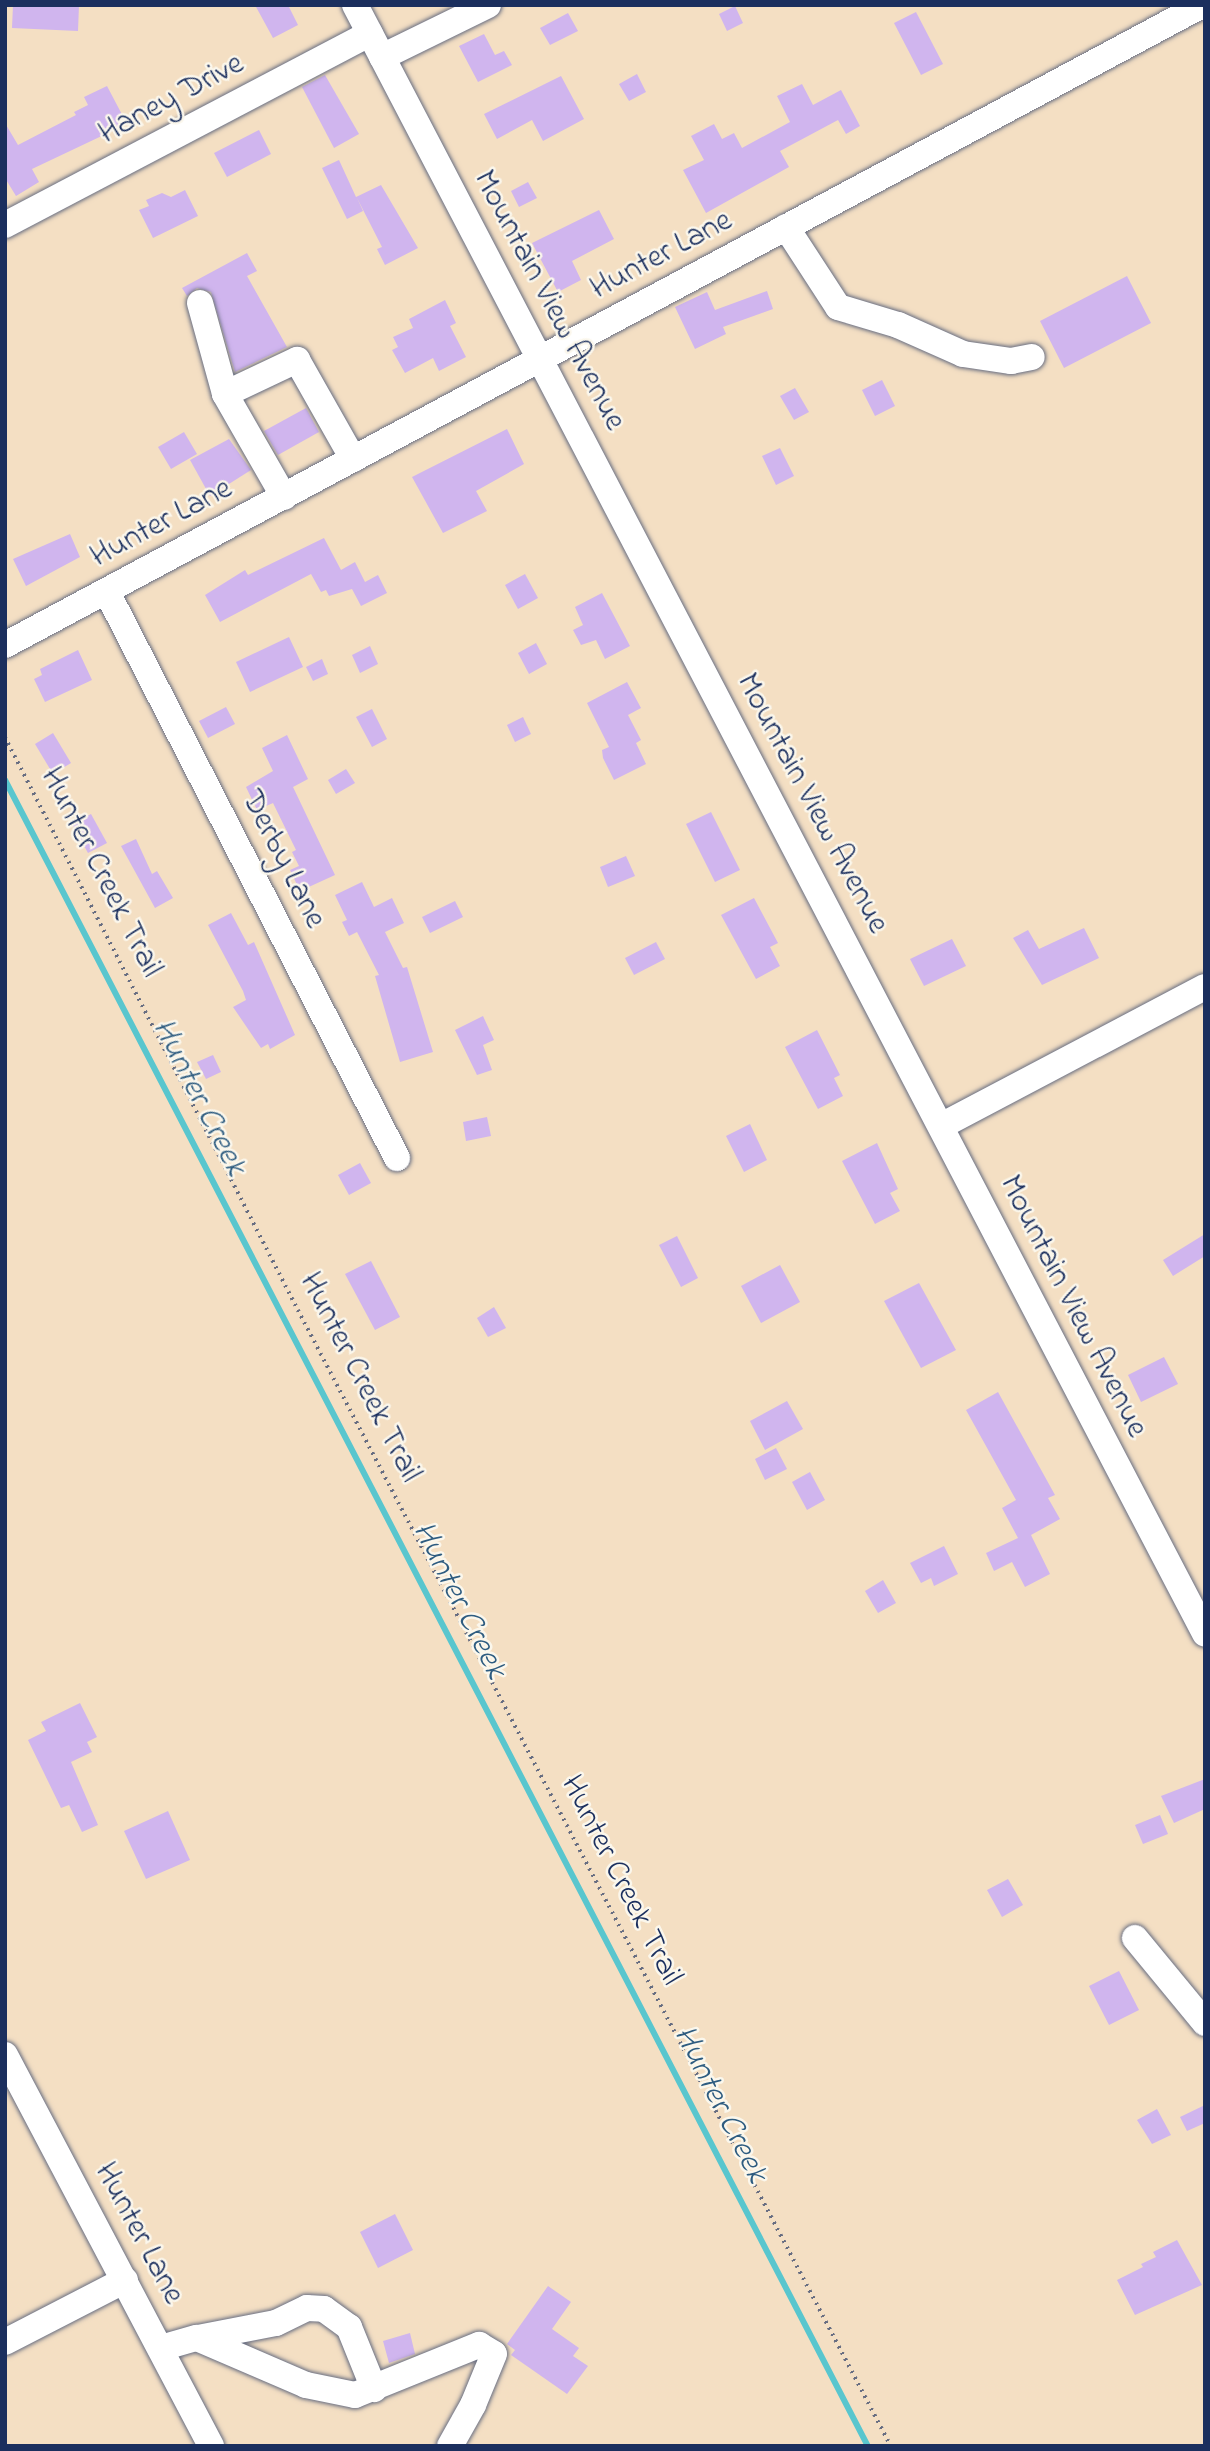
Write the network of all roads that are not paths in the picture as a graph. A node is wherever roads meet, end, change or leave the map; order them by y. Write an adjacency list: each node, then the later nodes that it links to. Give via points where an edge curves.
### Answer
1 (355, 5): 4 (street, Mountain View Avenue)
2 (488, 5): 5 (street)
3 (1202, 5): 7 (street, Hunter Lane)
4 (370, 33): 5 (street, Mountain View Avenue); 6 (street, Haney Drive)
5 (382, 57): 10 (street, Mountain View Avenue)
6 (5, 225)
7 (786, 227): 9 (street, via 838,307 963,354 1011,361); 10 (street, Hunter Lane)
8 (200, 303): 11 (street)
9 (1032, 357)
10 (541, 358): 12 (street, Hunter Lane); 17 (street, Mountain View Avenue)
11 (225, 394): 12 (street, via 297,360); 13 (street)
12 (353, 459): 13 (street, Hunter Lane)
13 (284, 497): 14 (street, Hunter Lane)
14 (107, 592): 15 (street, Hunter Lane); 18 (street, Derby Lane)
15 (5, 645)
16 (1205, 987): 17 (street)
17 (941, 1126): 19 (street, Mountain View Avenue)
18 (397, 1158)
19 (1205, 1634)
20 (1135, 1938): 21 (street)
21 (1205, 2023)
22 (5, 2054): 23 (street, Hunter Lane)
23 (125, 2280): 25 (street); 26 (street, Hunter Lane)
24 (197, 2338): 26 (street); 27 (street, via 306,2385 355,2395); 27 (street, via 276,2323 307,2308 324,2309 349,2327)
25 (5, 2342)
26 (160, 2348): 28 (street, Hunter Lane)
27 (374, 2389): 29 (street, via 479,2345 494,2354)
28 (211, 2446)
29 (450, 2446)

